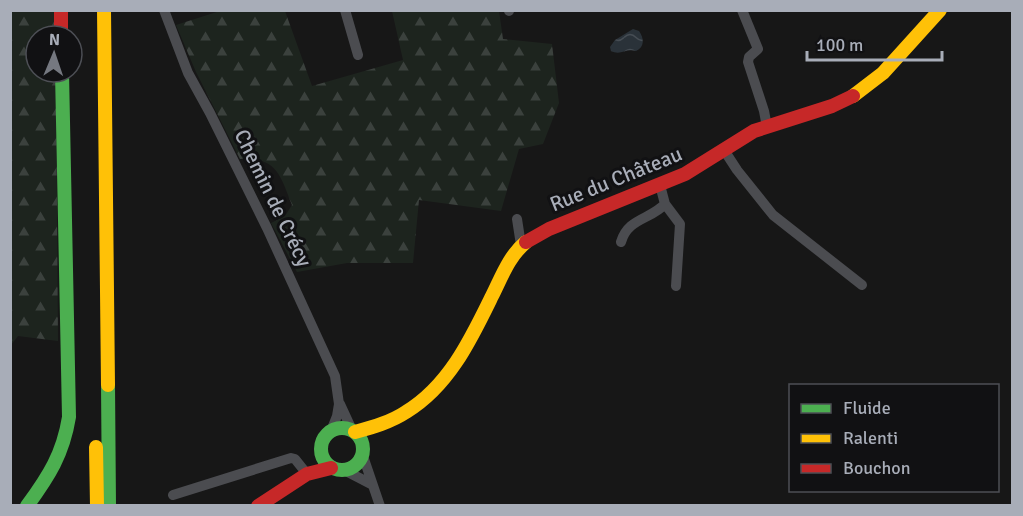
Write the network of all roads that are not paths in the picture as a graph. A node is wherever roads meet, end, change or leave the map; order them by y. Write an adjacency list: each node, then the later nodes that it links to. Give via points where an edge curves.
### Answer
1 (92, 10): 29 (main road)
2 (104, 10): 30 (main road)
3 (164, 10): 18 (street, Chemin de Crécy, via 188,73 267,228 335,376)
4 (345, 10): 7 (street)
5 (742, 10): 9 (street, via 758,49 748,62)
6 (940, 10): 9 (main road, Rue du Château, via 857,93)
7 (358, 55)
8 (62, 84): 28 (main road, via 69,417 65,443 54,470)
9 (767, 127): 10 (main road, Rue du Château)
10 (724, 150): 11 (main road, Rue du Château, via 695,170); 16 (street, via 773,215)
11 (660, 185): 12 (street); 15 (main road, Rue du Château, via 592,210)
12 (665, 204): 14 (street, via 632,224); 17 (street, via 680,224)
13 (517, 219): 15 (street)
14 (621, 242)
15 (521, 245): 20 (main road, Rue du Château, via 441,385 402,415)
16 (862, 285)
17 (676, 286)
18 (339, 404): 19 (street, Chemin de Crécy); 20 (street, Chemin de Crécy)
19 (331, 431): 20 (main road); 21 (main road, via 323,440)
20 (353, 431): 22 (main road, via 363,442)
21 (321, 451): 23 (main road); 25 (main road)
22 (363, 456): 24 (main road); 26 (street)
23 (332, 468): 24 (main road); 25 (main road)
24 (346, 471): 26 (street)
25 (307, 474): 27 (street, via 291,458); 31 (main road)
26 (371, 484): 32 (street)
27 (173, 495)
28 (28, 505)
29 (97, 506)
30 (109, 506)
31 (258, 506)
32 (380, 506)

